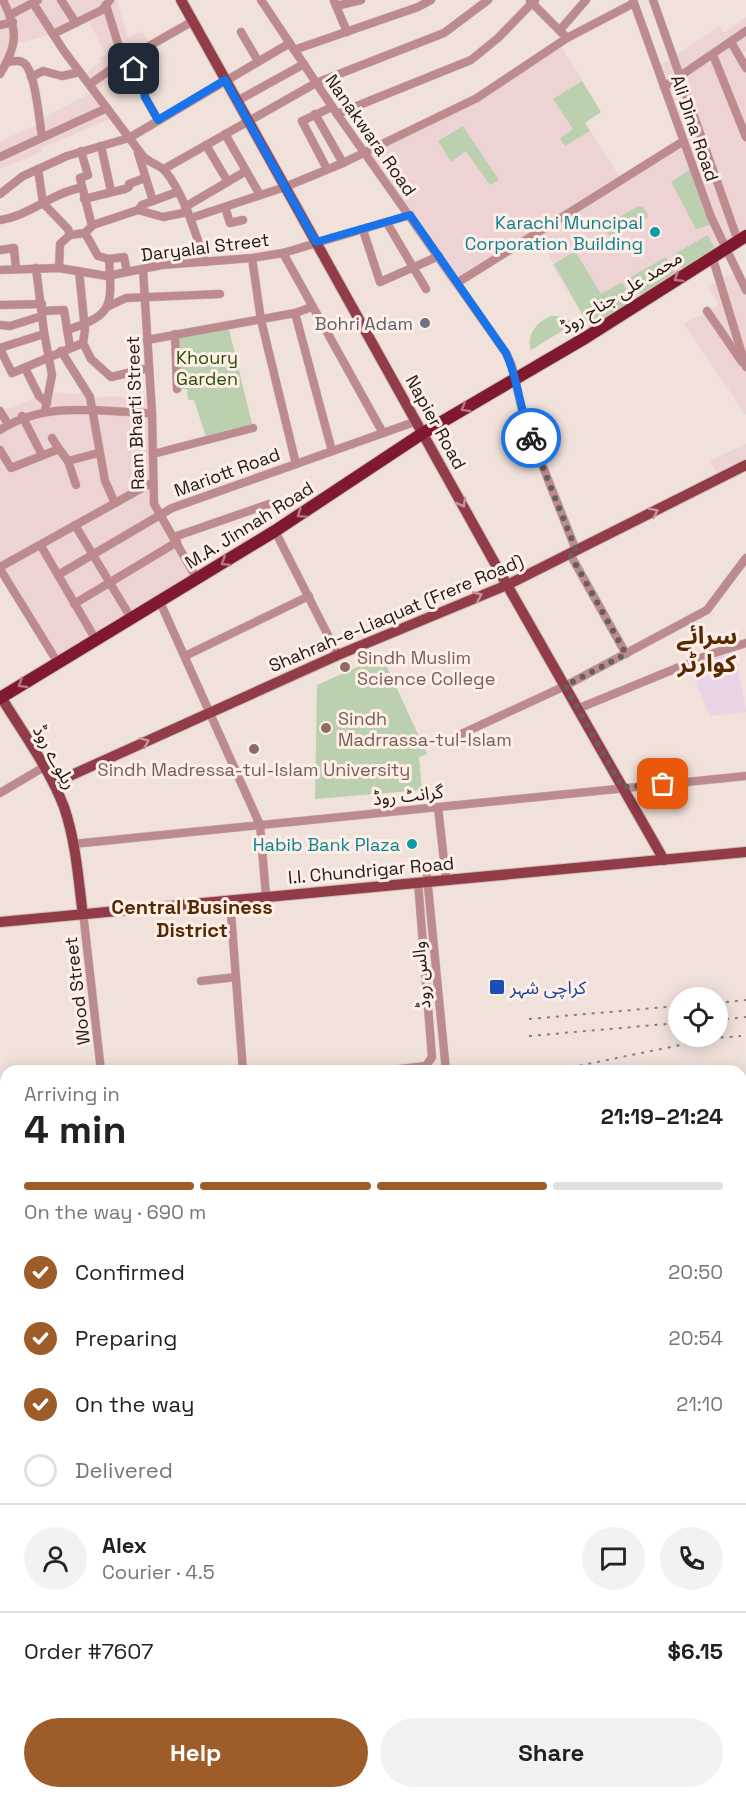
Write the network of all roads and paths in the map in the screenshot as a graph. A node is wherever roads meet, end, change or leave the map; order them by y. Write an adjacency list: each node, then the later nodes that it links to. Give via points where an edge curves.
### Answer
1 (3, 0): 15 (street)
2 (61, 0): 17 (street)
3 (181, 0): 16 (main road, Napier Road)
4 (261, 0): 26 (street, Nanakwara Road)
5 (361, 0): 14 (street)
6 (431, 0): 22 (street)
7 (488, 0): 38 (street, via 444,33)
8 (586, 0): 19 (street)
9 (653, 0): 36 (street)
10 (35, 1): 15 (street); 23 (street)
11 (533, 1): 19 (street); 45 (street, via 471,60)
12 (634, 2): 24 (street); 40 (street, Ali Dina Road)
13 (108, 3): 17 (street); 28 (street, via 120,50)
14 (335, 4): 22 (street)
15 (11, 18): 18 (street); 30 (street, via 15,45)
16 (193, 21): 28 (street); 37 (main road, Napier Road)
17 (76, 23): 23 (street)
18 (0, 26)
19 (560, 30): 24 (street)
20 (746, 31): 25 (street)
21 (241, 32): 29 (street)
22 (347, 32): 26 (street)
23 (54, 34): 33 (street)
24 (567, 38): 57 (street, via 477,98)
25 (730, 42): 27 (street); 32 (street)
26 (292, 47): 29 (street); 31 (street, Nanakwara Road)
27 (713, 55): 36 (street); 50 (street)
28 (127, 60): 39 (street); 46 (street, via 142,79 145,97)
29 (258, 61): 37 (street)
30 (8, 62): 34 (street); 35 (street, via 18,60 26,65)
31 (304, 64): 38 (street, Nanakwara Road); 41 (street)
32 (746, 68)
33 (80, 72): 35 (street, via 60,79 43,71); 39 (street)
34 (0, 74)
35 (31, 77): 49 (street)
36 (679, 78): 40 (street); 86 (street)
37 (225, 80): 41 (main road, Napier Road); 46 (street)
38 (316, 83): 42 (street, Nanakwara Road); 47 (street)
39 (90, 84): 43 (street)
40 (664, 87): 52 (street, Ali Dina Road)
41 (237, 101): 47 (main road, Napier Road)
42 (332, 107): 44 (street); 45 (street, Nanakwara Road)
43 (107, 108): 49 (street); 51 (street)
44 (315, 114): 59 (street); 62 (street, via 303,121)
45 (337, 114): 57 (street, Nanakwara Road)
46 (158, 120): 51 (street)
47 (248, 120): 48 (street); 66 (main road, Napier Road)
48 (225, 134): 53 (street); 63 (street)
49 (42, 136): 58 (street)
50 (746, 137)
51 (129, 138): 54 (street); 55 (street)
52 (682, 141): 88 (street, Ali Dina Road); 108 (street)
53 (206, 145): 61 (street); 65 (street)
54 (101, 146): 56 (street); 68 (street)
55 (137, 149): 61 (street, via 147,161); 64 (street)
56 (81, 151): 60 (street); 67 (street, via 88,175 80,178)
57 (365, 152): 59 (street); 78 (street, Nanakwara Road)
58 (0, 157)
59 (343, 163): 62 (street)
60 (38, 169): 70 (street); 74 (street)
61 (164, 169): 69 (street)
62 (327, 169): 66 (street)
63 (246, 171): 65 (street); 71 (street)
64 (145, 178): 68 (street, via 125,189); 73 (street)
65 (228, 182): 77 (street)
66 (285, 187): 71 (street); 87 (main road, Napier Road)
67 (80, 188): 72 (street); 74 (street)
68 (111, 191): 72 (street)
69 (177, 192): 73 (street); 77 (street)
70 (0, 194)
71 (260, 195): 75 (street)
72 (84, 198): 82 (street)
73 (153, 201): 76 (street)
74 (43, 203): 79 (street); 85 (street, via 69,229)
75 (225, 207): 77 (street); 80 (street, via 230,223)
76 (138, 210): 77 (street, via 163,217); 82 (street)
77 (188, 212): 96 (street)
78 (410, 215): 81 (street, Daryalal Street); 91 (street, Nanakwara Road)
79 (0, 220)
80 (243, 220)
81 (387, 223): 83 (street, Daryalal Street); 100 (street)
82 (92, 226): 84 (street)
83 (363, 230): 87 (street, Daryalal Street); 100 (street, via 380,282)
84 (85, 233): 85 (street); 94 (street, via 94,252)
85 (70, 235): 99 (street, via 60,244)
86 (742, 238): 88 (highway, محمد علی جناح روڈ)
87 (316, 242): 90 (street, Daryalal Street); 141 (main road, Napier Road)
88 (726, 247): 92 (highway, محمد علی جناح روڈ); 97 (street, Ali Dina Road)
89 (0, 250): 102 (street, via 14,248)
90 (283, 253): 93 (street, Daryalal Street); 115 (street)
91 (439, 256): 100 (street); 108 (street, Nanakwara Road)
92 (712, 256): 133 (street); 134 (highway, محمد علی جناح روڈ, one-way to 134, via 585,338)
93 (252, 258): 96 (street, Daryalal Street); 119 (street)
94 (109, 259): 106 (street, via 124,257); 107 (street)
95 (0, 260): 103 (street)
96 (205, 262): 104 (street, Daryalal Street)
97 (735, 262): 101 (street); 110 (street, Ali Dina Road)
98 (36, 268): 99 (street, Daryalal Street); 102 (street, Daryalal Street); 116 (street)
99 (59, 268): 105 (street, Daryalal Street)
100 (414, 268): 109 (street)
101 (746, 268)
102 (16, 269): 103 (street, Daryalal Street)
103 (1, 270)
104 (143, 270): 106 (street, Daryalal Street); 112 (street, Ram Bharti Street)
105 (79, 271): 107 (street, Daryalal Street); 120 (street)
106 (127, 272): 107 (street, Daryalal Street)
107 (110, 275): 114 (street)
108 (457, 283): 134 (street, Nanakwara Road, via 506,353)
109 (426, 289)
110 (746, 290)
111 (220, 294): 112 (street)
112 (145, 297): 114 (street, via 126,298); 125 (street, Ram Bharti Street)
113 (0, 305): 116 (street)
114 (108, 306): 120 (street, via 96,319)
115 (312, 307): 118 (street); 145 (street)
116 (42, 310): 121 (street, via 10,326); 122 (street, via 64,310); 123 (street)
117 (707, 311): 133 (street)
118 (295, 313): 119 (street); 150 (street)
119 (261, 320): 124 (street); 154 (street)
120 (84, 324): 122 (street); 126 (street)
121 (0, 325)
122 (67, 330): 127 (street)
123 (44, 334): 128 (street); 130 (street)
124 (175, 334): 125 (street); 135 (street)
125 (147, 340): 132 (street, Ram Bharti Street)
126 (83, 343): 127 (street); 132 (street, via 91,359 111,377)
127 (70, 347): 129 (street)
128 (0, 348): 131 (street, via 12,373)
129 (62, 351): 130 (street); 138 (street, via 90,397)
130 (49, 356): 131 (street); 136 (street, via 52,380)
131 (25, 368): 136 (street)
132 (149, 368): 139 (street, Ram Bharti Street)
133 (746, 368)
134 (515, 377): 146 (highway, M.A. Jinnah Road, one-way to 146); 166 (street, Nanakwara Road, via 524,419)
135 (177, 389)
136 (46, 407): 138 (street); 140 (street)
137 (0, 411): 142 (street)
138 (91, 411): 139 (street); 151 (street)
139 (152, 413): 152 (street, Ram Bharti Street)
140 (22, 416): 142 (street); 153 (street)
141 (417, 421): 145 (street, Mariott Road); 146 (main road, Napier Road)
142 (8, 424): 144 (street)
143 (252, 428): 152 (street)
144 (0, 430)
145 (383, 433): 150 (street, Mariott Road)
146 (423, 433): 163 (highway, M.A. Jinnah Road, one-way to 163); 173 (main road, Napier Road, one-way to 173)
147 (52, 438): 148 (street)
148 (58, 449): 153 (street); 155 (street)
149 (0, 450): 153 (street, via 10,468)
150 (332, 451): 154 (street, Mariott Road)
151 (98, 453): 155 (street); 159 (street)
152 (153, 454): 157 (street, Ram Bharti Street)
153 (42, 455)
154 (296, 464): 161 (street, Mariott Road)
155 (66, 465): 158 (street)
156 (746, 465): 166 (main road, Shahrah-e-Liaquat (Frere Road), one-way to 156)
157 (153, 482): 159 (street); 161 (street, Ram Bharti Street, via 154,504)
158 (76, 485)
159 (115, 503): 162 (street)
160 (269, 504): 164 (street)
161 (160, 514): 164 (street, Ram Bharti Street); 167 (street, Mariott Road)
162 (75, 525): 165 (street); 167 (street)
163 (275, 531): 171 (highway, M.A. Jinnah Road, one-way to 171); 174 (street)
164 (176, 539): 171 (street, Ram Bharti Street); 172 (street)
165 (40, 546): 169 (street); 170 (street)
166 (573, 552): 173 (main road, Shahrah-e-Liaquat (Frere Road)); 180 (street, Nanakwara Road)
167 (93, 555): 170 (street, Mariott Road); 172 (street)
168 (746, 558): 180 (street, via 707,610)
169 (0, 568): 183 (street)
170 (58, 575): 176 (street)
171 (197, 579): 175 (highway, M.A. Jinnah Road)
172 (109, 582): 176 (street); 177 (street)
173 (507, 585): 181 (main road, Shahrah-e-Liaquat (Frere Road), one-way to 173); 184 (main road, Napier Road)
174 (309, 596): 181 (street); 182 (street)
175 (160, 602): 177 (highway, M.A. Jinnah Road); 182 (street)
176 (74, 604): 178 (street)
177 (131, 618): 178 (highway, M.A. Jinnah Road)
178 (96, 640): 183 (highway, M.A. Jinnah Road)
179 (746, 643): 186 (street)
180 (626, 654): 184 (street)
181 (338, 655): 187 (main road, Shahrah-e-Liaquat (Frere Road))
182 (185, 656): 187 (street)
183 (58, 663): 185 (highway, M.A. Jinnah Road, one-way to 185)
184 (565, 686): 186 (main road, Napier Road); 188 (street)
185 (1, 698): 189 (main road, ریلوے روڈ)
186 (577, 709): 192 (main road, Napier Road)
187 (210, 712): 191 (main road, Shahrah-e-Liaquat (Frere Road), one-way to 187); 195 (street)
188 (456, 736)
189 (44, 767): 191 (main road, ریلوے روڈ); 193 (street)
190 (746, 776): 192 (street, گرانٹ روڈ)
191 (54, 783): 196 (main road, ریلوے روڈ)
192 (622, 787): 194 (street, گرانٹ روڈ); 199 (main road, Napier Road)
193 (0, 793)
194 (438, 807): 195 (street, گرانٹ روڈ); 200 (street)
195 (260, 825): 196 (street, گرانٹ روڈ); 202 (street)
196 (73, 844): 204 (main road, ریلوے روڈ)
197 (746, 847): 199 (main road, I.I. Chundrigar Road)
198 (746, 852): 199 (main road, I.I. Chundrigar Road)
199 (663, 857): 200 (main road, I.I. Chundrigar Road)
200 (445, 877): 201 (main road, I.I. Chundrigar Road)
201 (424, 880): 202 (main road, I.I. Chundrigar Road); 211 (street, via 432,1057); 212 (street, والس روڈ, via 429,896)
202 (265, 894): 203 (main road, I.I. Chundrigar Road); 204 (main road, I.I. Chundrigar Road)
203 (230, 900): 204 (main road, I.I. Chundrigar Road); 207 (street)
204 (83, 911): 205 (main road, I.I. Chundrigar Road); 206 (main road, I.I. Chundrigar Road); 209 (street, Wood Street)
205 (0, 915)
206 (0, 921)
207 (236, 977): 208 (street); 210 (street)
208 (201, 981)
209 (100, 1065)
210 (243, 1065)
211 (427, 1065)
212 (445, 1065)

